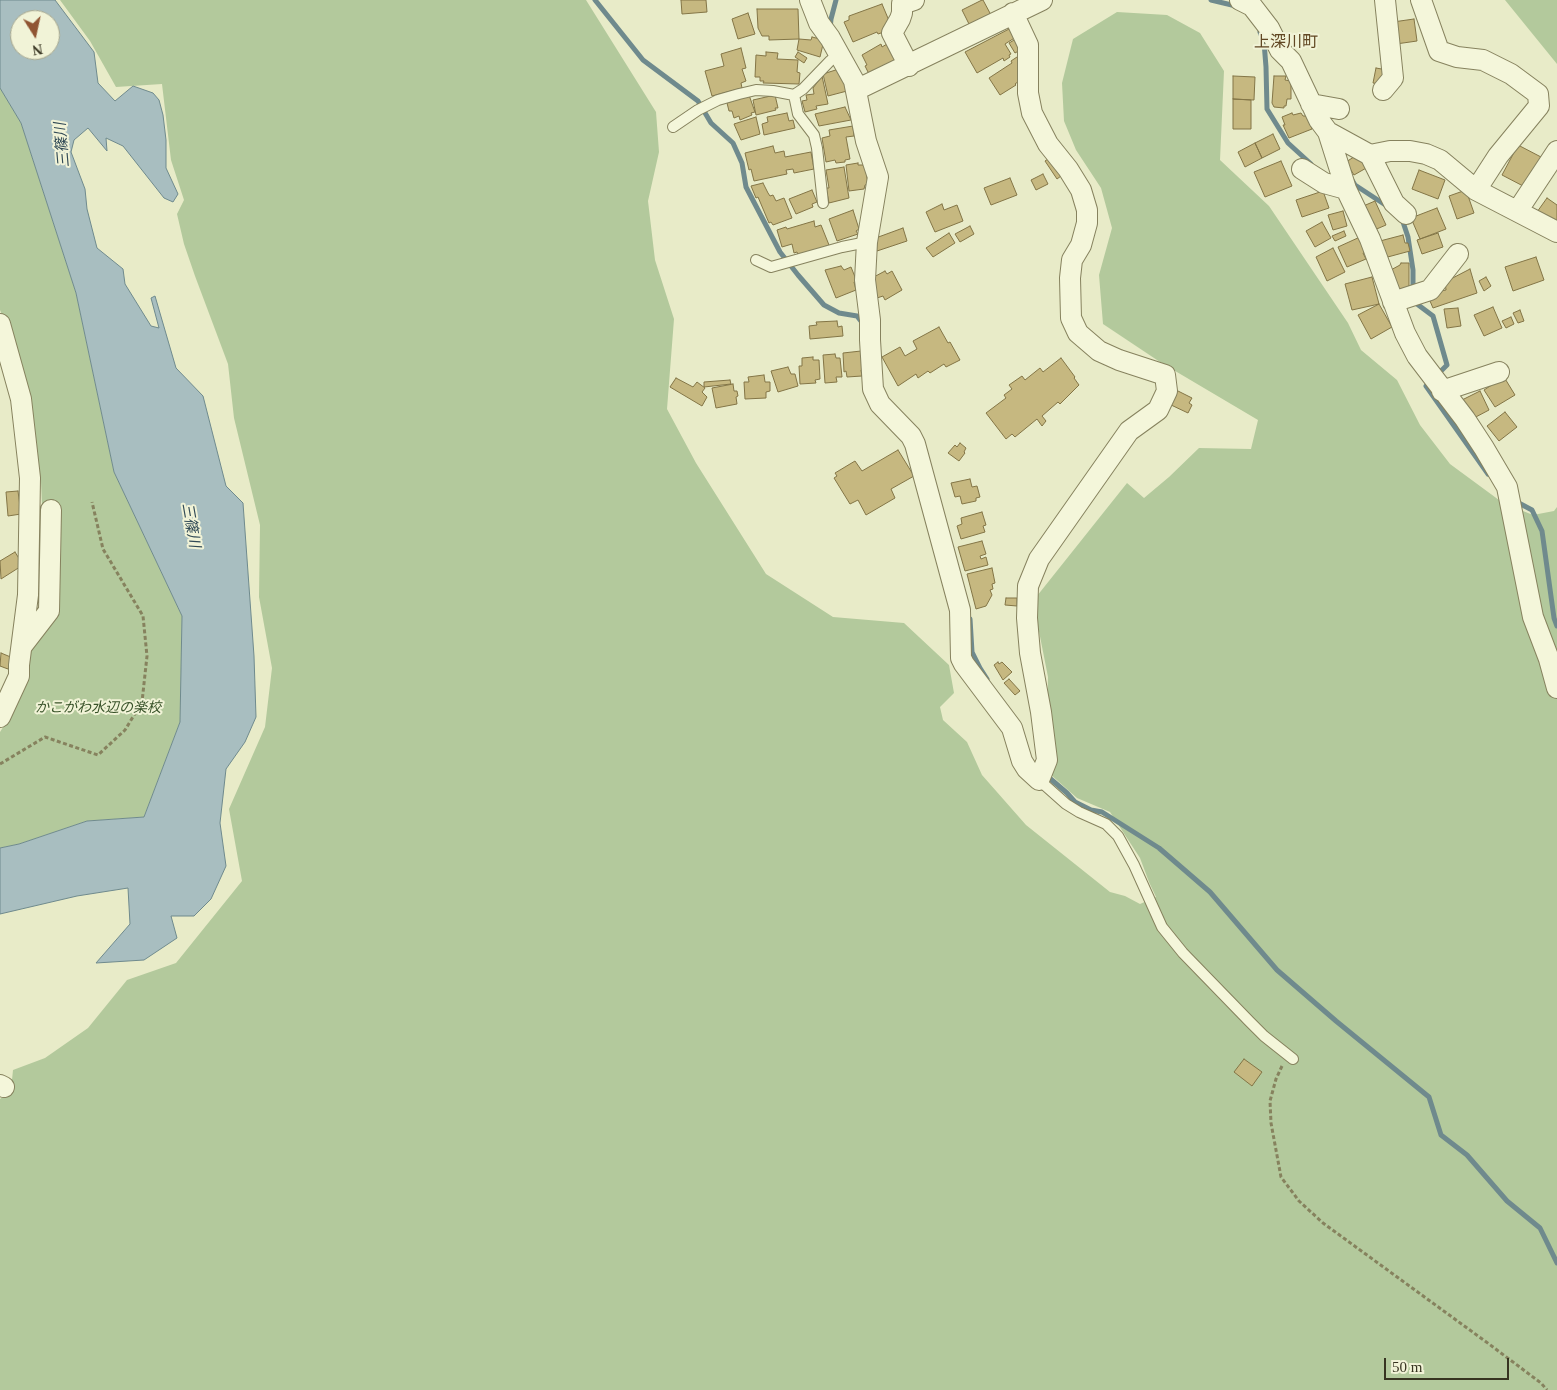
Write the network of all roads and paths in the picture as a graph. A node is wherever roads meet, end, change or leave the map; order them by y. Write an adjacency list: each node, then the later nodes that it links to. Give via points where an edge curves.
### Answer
1 (810, 0): 8 (street, via 819,23)
2 (914, 0): 9 (street, via 902,4 900,19 892,33)
3 (1042, 0): 7 (street)
4 (1240, 0): 13 (street, via 1252,6 1270,28 1280,50 1291,61)
5 (1385, 0): 11 (street, via 1393,78)
6 (1421, 0): 21 (street, via 1439,51 1483,60 1512,74 1538,94 1538,106)
7 (1013, 13): 9 (street); 39 (street, via 1028,45 1028,93 1032,113 1048,144 1081,190 1087,210 1081,245 1072,260 1071,318 1078,333 1099,351 1165,375 1167,391 1158,410 1129,431 1039,559 1028,586 1029,644 1042,712)
8 (839, 54): 10 (street); 12 (lane)
9 (909, 66): 10 (street)
10 (856, 90): 26 (street, via 866,141 878,177)
11 (1383, 90)
12 (794, 95): 15 (lane, via 756,90 739,94 718,100); 22 (lane, via 798,114 814,135)
13 (1311, 104): 14 (street); 16 (street)
14 (1338, 110)
15 (673, 127)
16 (1328, 132): 18 (street); 20 (street)
17 (1557, 151): 23 (street)
18 (1370, 155): 21 (street, via 1390,151 1426,154 1440,160); 24 (street, via 1394,203)
19 (1302, 169): 20 (street, via 1324,183)
20 (1346, 189): 29 (street, via 1370,239)
21 (1476, 190): 23 (street)
22 (823, 203)
23 (1518, 210): 25 (street)
24 (1406, 214)
25 (1557, 232)
26 (868, 242): 28 (lane, via 771,268); 39 (street, via 865,280 873,389 880,404 915,444 960,610 961,658 1012,728 1027,769)
27 (1458, 254): 29 (street, via 1430,290)
28 (756, 260)
29 (1393, 302): 32 (street, via 1417,356)
30 (0, 324): 35 (street, via 21,399 30,478 28,595)
31 (1499, 372): 32 (street)
32 (1442, 391): 36 (street, via 1465,419 1507,488 1533,617)
33 (92, 502): 38 (path, via 103,549 144,616 147,656 142,702 125,730 98,755 45,737)
34 (51, 510): 35 (street, via 50,610)
35 (21, 647): 37 (street, via 19,676)
36 (1557, 688)
37 (0, 717)
38 (0, 764)
39 (1042, 771): 40 (lane, via 1066,804 1106,824 1118,836 1162,927 1259,1031)
40 (1291, 1057): 41 (path, via 1276,1079 1270,1101 1271,1123 1281,1177 1299,1201 1322,1222)
41 (1547, 1390)

